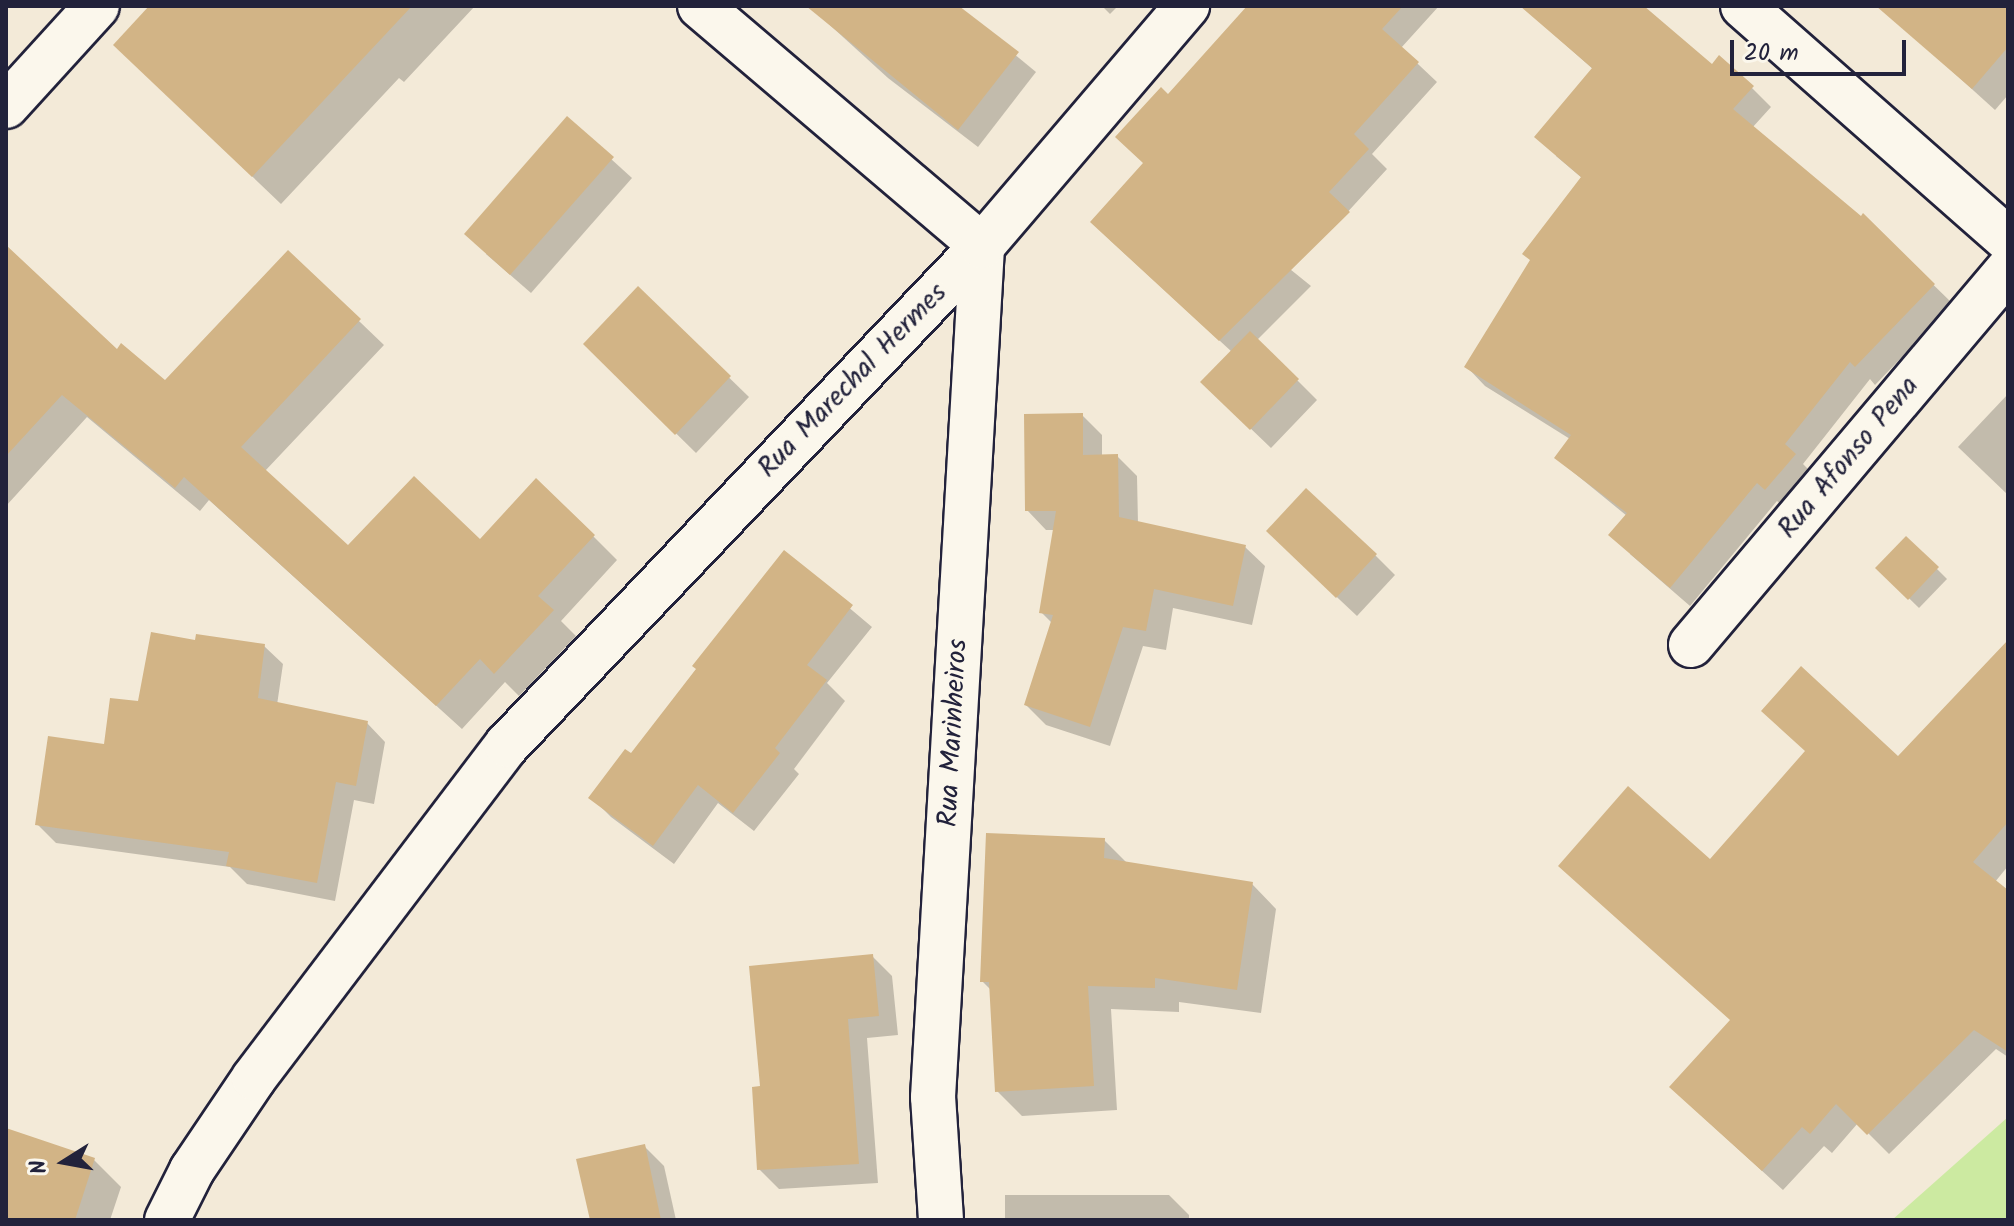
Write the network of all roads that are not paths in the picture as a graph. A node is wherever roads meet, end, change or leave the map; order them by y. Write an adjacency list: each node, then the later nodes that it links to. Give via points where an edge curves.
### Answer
1 (97, 6): 5 (street)
2 (700, 6): 7 (street)
3 (1187, 6): 7 (street, Rua Marechal Hermes)
4 (1743, 6): 6 (street)
5 (6, 106)
6 (2008, 240)
7 (982, 246): 10 (street, Rua Marechal Hermes, via 507,745 254,1078 192,1170); 11 (street, Rua Marinheiros, via 933,1097)
8 (2008, 270): 9 (street, Rua Afonso Pena)
9 (1691, 645)
10 (167, 1220)
11 (941, 1220)

